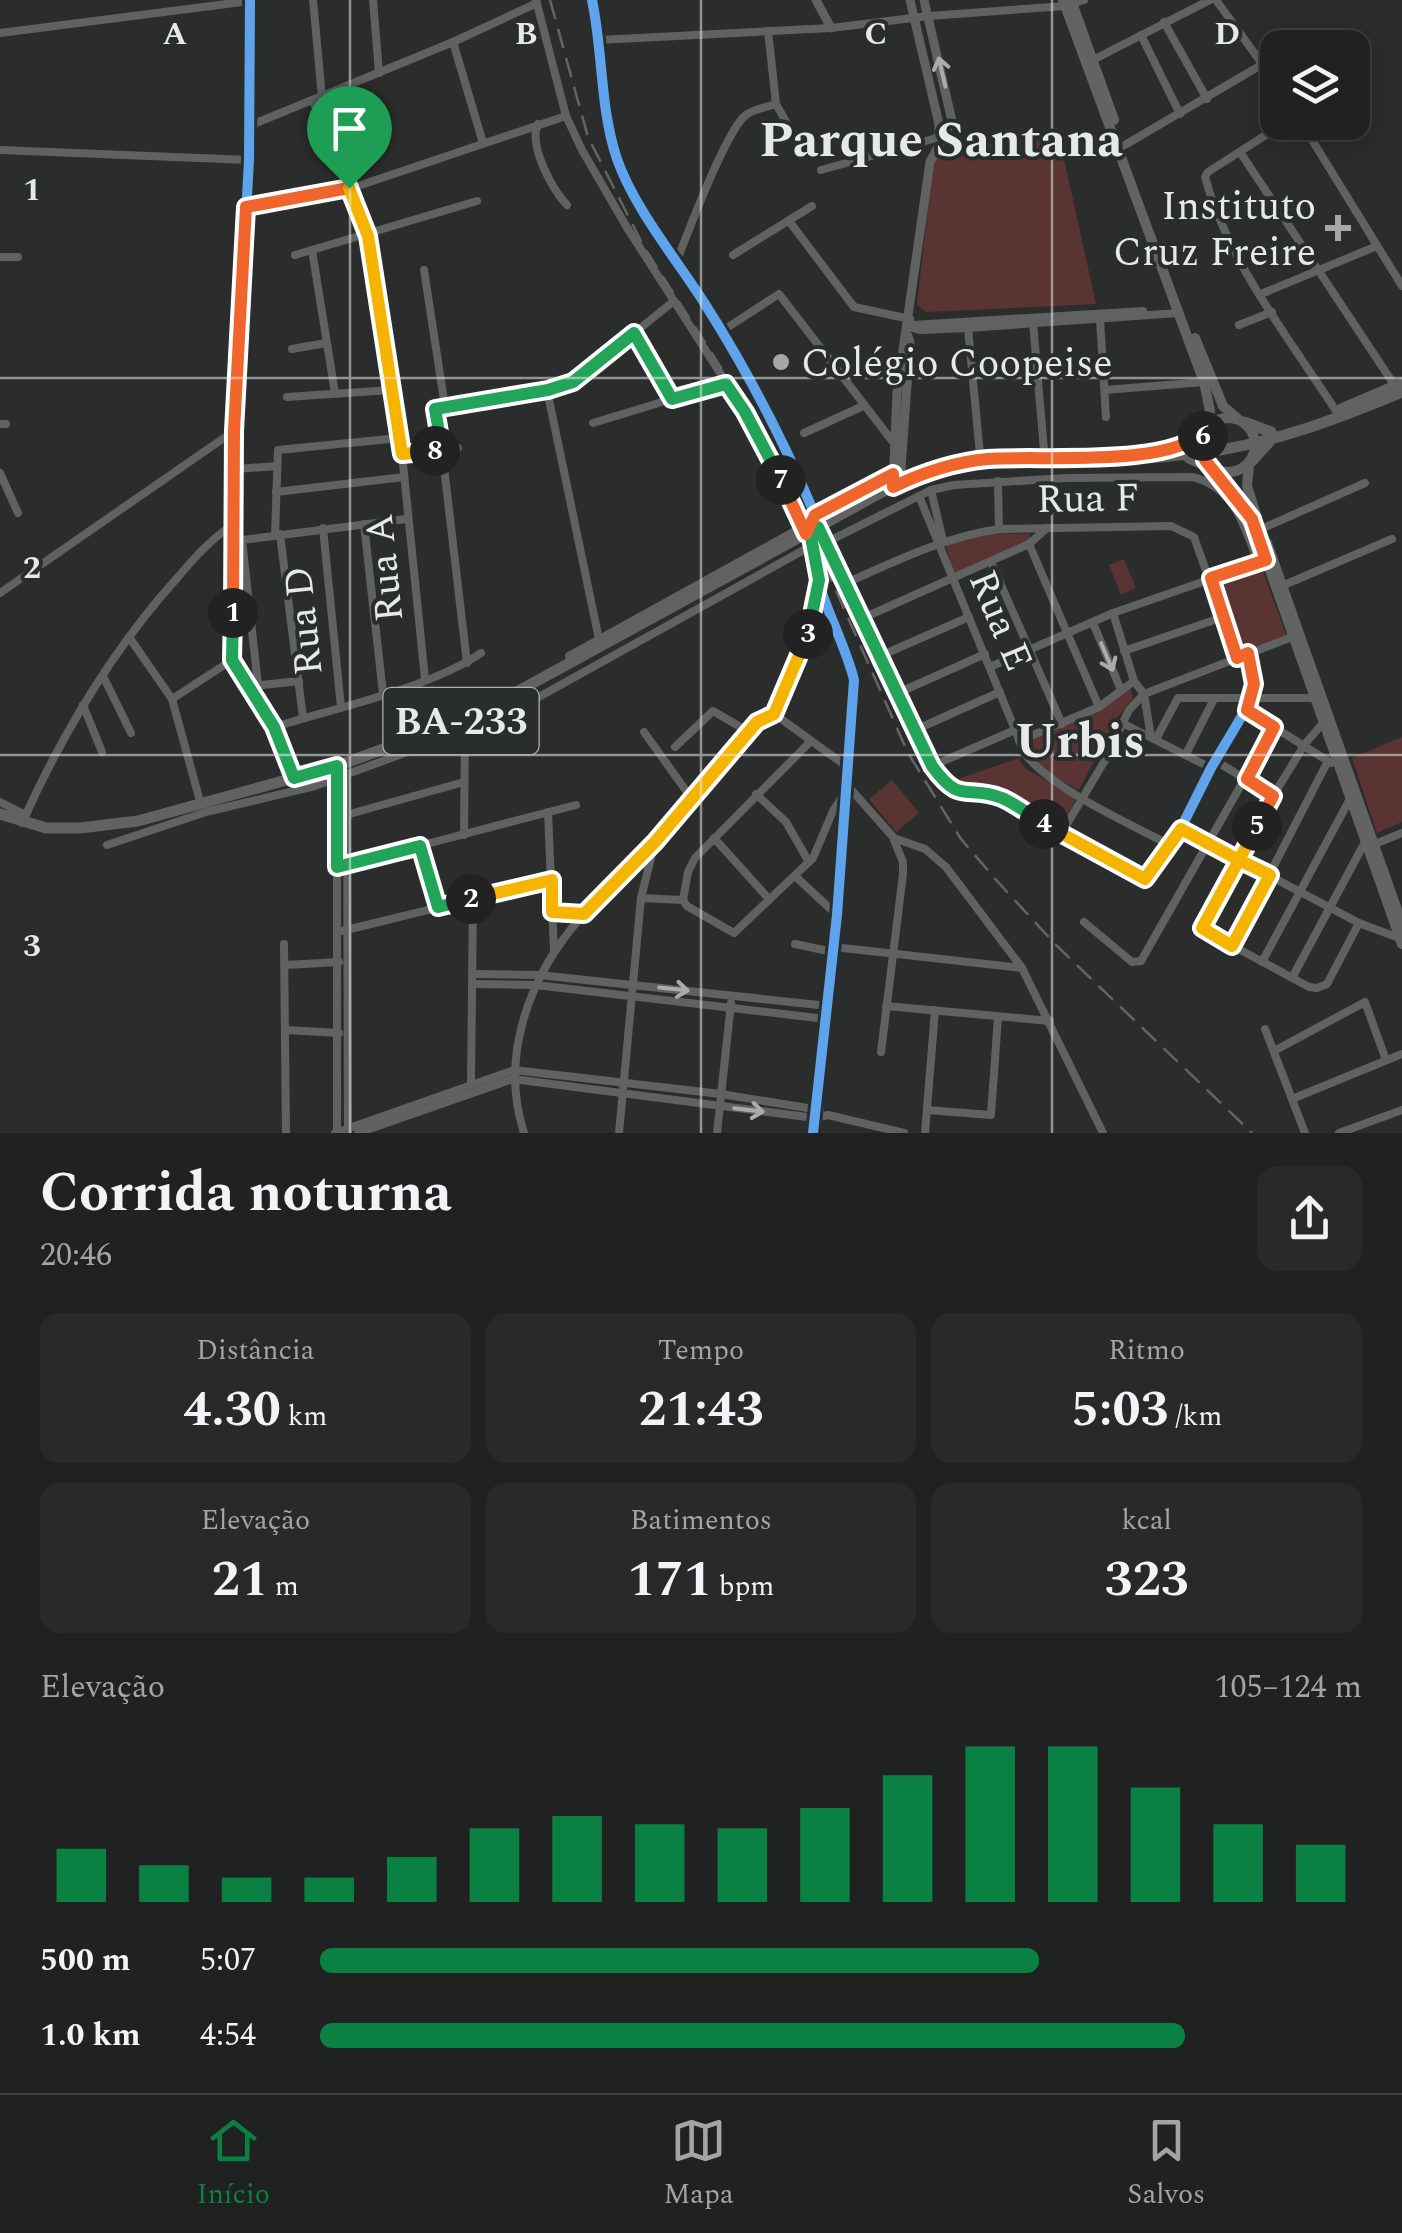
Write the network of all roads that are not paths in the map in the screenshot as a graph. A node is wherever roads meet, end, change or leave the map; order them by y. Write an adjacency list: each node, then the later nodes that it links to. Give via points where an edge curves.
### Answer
1 (250, 0): 16 (street); 30 (street)
2 (313, 0): 24 (street, Rua A)
3 (374, 0): 23 (street)
4 (592, 0): 18 (street)
5 (816, 0): 14 (street)
6 (910, 0): 12 (street)
7 (924, 0): 11 (street)
8 (1213, 0): 13 (street); 20 (street)
9 (537, 1): 19 (street); 28 (street)
10 (1071, 2): 11 (street); 21 (main road)
11 (928, 16): 12 (street); 31 (street, one-way to 11, via 952,116)
12 (916, 19): 14 (street); 31 (street)
13 (1164, 22): 17 (street); 25 (street)
14 (831, 28): 15 (street)
15 (768, 30): 18 (street); 26 (street)
16 (0, 33)
17 (1142, 35): 21 (street); 27 (street)
18 (600, 40): 54 (street, via 618,163)
19 (453, 42): 23 (street); 34 (street)
20 (1260, 60)
21 (1088, 62): 36 (main road)
22 (1260, 66): 25 (street)
23 (379, 73): 24 (street)
24 (318, 99): 30 (street); 41 (street, Rua A)
25 (1206, 99): 27 (street)
26 (776, 104): 35 (street); 54 (street, via 740,121)
27 (1180, 114): 36 (street)
28 (566, 116): 29 (street); 60 (street)
29 (538, 124): 34 (street); 43 (street, via 534,136 552,187)
30 (249, 126): 39 (street)
31 (941, 139): 40 (street); 66 (street, via 930,162)
32 (1260, 139): 38 (street)
33 (1312, 140): 48 (street)
34 (483, 143): 41 (street)
35 (798, 143)
36 (1121, 148): 61 (main road)
37 (0, 150): 39 (street)
38 (1240, 152): 56 (street); 59 (street, via 1205,174 1226,234)
39 (250, 160): 45 (street)
40 (820, 170)
41 (349, 188): 45 (street); 47 (street, Rua A)
42 (477, 200): 47 (street)
43 (567, 204)
44 (812, 206): 46 (street)
45 (246, 207): 89 (street)
46 (788, 221): 51 (street); 66 (street, via 858,310)
47 (368, 236): 49 (street); 75 (street, Rua A)
48 (1377, 246): 56 (street); 57 (street)
49 (312, 250): 50 (street); 70 (street)
50 (295, 255)
51 (733, 255)
52 (18, 257): 53 (street)
53 (0, 258)
54 (677, 260): 68 (street)
55 (424, 270): 83 (street, Rua A)
56 (1317, 270): 59 (street); 74 (street)
57 (1398, 272): 58 (street)
58 (1402, 284)
59 (1261, 294): 62 (street)
60 (674, 300): 69 (street); 73 (street)
61 (1179, 311): 63 (street); 66 (street); 72 (main road); 86 (main road, via 1216,394)
62 (1272, 312): 65 (street); 84 (street)
63 (1100, 319): 64 (street); 77 (street)
64 (1033, 324): 67 (street); 97 (street)
65 (1239, 326)
66 (909, 327): 67 (street); 78 (street)
67 (968, 328): 101 (street)
68 (722, 331): 82 (street, via 780,294); 122 (street, via 767,408)
69 (634, 333): 76 (street, via 573,382); 81 (street)
70 (326, 343): 71 (street); 79 (street)
71 (292, 349)
72 (1204, 382): 77 (street); 88 (main road, via 1210,411)
73 (726, 384): 81 (street); 122 (street)
74 (1400, 387): 84 (main road); 91 (main road, BA-233, via 1328,422)
75 (392, 390): 79 (street); 92 (street, Rua A)
76 (548, 390): 83 (street); 145 (street)
77 (1104, 390): 85 (street)
78 (902, 392): 94 (street); 109 (street)
79 (335, 394): 80 (street)
80 (287, 398)
81 (672, 399): 87 (street)
82 (863, 406): 90 (street); 94 (street)
83 (441, 408): 96 (street, Rua A)
84 (1336, 411): 91 (main road)
85 (1106, 418)
86 (1241, 420): 88 (main road, via 1221,418); 91 (main road); 93 (main road)
87 (593, 423)
88 (1205, 429): 98 (main road); 99 (main road)
89 (234, 431): 105 (street); 136 (street)
90 (804, 433)
91 (1271, 436): 93 (main road, BA-233); 102 (main road)
92 (400, 438): 100 (street, Rua A); 103 (street, via 278,450)
93 (1253, 440): 98 (main road, BA-233); 102 (main road)
94 (893, 442): 109 (street)
95 (458, 448): 96 (street)
96 (442, 450): 100 (street); 155 (street, Rua A)
97 (1044, 450)
98 (1203, 450): 99 (main road, BA-233); 104 (main road)
99 (1174, 453): 104 (main road); 107 (main road, BA-233, via 988,459)
100 (402, 454): 108 (street, Rua A)
101 (980, 454)
102 (1250, 463): 104 (main road, via 1236,472); 121 (main road, via 1247,486)
103 (276, 466): 105 (street); 112 (street)
104 (1212, 468): 129 (main road, via 1252,519)
105 (236, 470): 116 (street)
106 (0, 473): 114 (street)
107 (924, 473): 109 (main road, BA-233); 113 (street, Rua E)
108 (404, 478): 112 (street); 115 (street, Rua A)
109 (894, 481): 122 (main road, BA-233); 122 (street)
110 (998, 481): 113 (street); 120 (street); 129 (street, via 1200,478 1219,488 1239,513)
111 (1364, 484): 121 (street)
112 (276, 492): 123 (street)
113 (925, 493): 126 (street); 127 (street, Rua E)
114 (18, 514)
115 (407, 519): 117 (street); 158 (street, Rua A)
116 (234, 524): 125 (street); 144 (street, via 199,553)
117 (364, 524): 118 (street); 165 (street)
118 (323, 528): 123 (street); 172 (street, Rua D)
119 (1048, 528): 120 (street, Rua F); 128 (street); 132 (street, Rua F, via 1183,529 1194,536)
120 (998, 529): 127 (street, Rua F)
121 (1261, 529): 135 (main road)
122 (811, 530): 126 (street); 133 (street); 145 (main road, BA-233); 183 (street, via 528,703)
123 (278, 534): 125 (street); 159 (street)
124 (1392, 539): 135 (street)
125 (238, 540): 154 (street); 161 (street)
126 (826, 542): 134 (street)
127 (940, 542): 131 (street, Rua E); 134 (street, Rua F)
128 (1029, 544): 130 (street); 142 (street)
129 (1262, 561): 132 (street); 143 (main road)
130 (991, 562): 131 (street); 146 (street)
131 (952, 578): 138 (street, Rua E); 140 (street)
132 (1211, 578): 137 (street); 139 (street)
133 (819, 580): 175 (street, via 812,625); 198 (street, via 854,680)
134 (846, 583): 140 (street)
135 (1284, 585): 143 (main road)
136 (0, 593)
137 (1114, 613): 141 (street); 147 (street)
138 (969, 616): 150 (street, Rua E); 152 (street)
139 (1223, 617): 147 (street); 153 (street)
140 (864, 618): 152 (street)
141 (1093, 624): 142 (street); 162 (street, one-way to 162)
142 (1068, 634): 146 (street); 173 (street)
143 (1296, 636): 148 (street); 167 (main road); 225 (main road)
144 (129, 637): 157 (street); 168 (street)
145 (600, 644): 151 (street); 176 (main road, BA-233)
146 (1030, 650): 156 (street); 180 (street)
147 (1124, 651): 160 (street)
148 (1248, 653): 153 (street); 170 (street)
149 (481, 654): 155 (street)
150 (984, 654): 156 (street, Rua E); 164 (street)
151 (569, 656)
152 (880, 656): 164 (street)
153 (1237, 658): 166 (street)
154 (232, 660): 161 (street); 168 (street)
155 (466, 663): 158 (street)
156 (990, 667): 163 (street, Rua E)
157 (102, 676): 171 (street); 188 (street)
158 (425, 679): 165 (street)
159 (298, 681): 161 (street); 177 (street)
160 (1134, 681): 162 (street); 166 (street)
161 (254, 686): 181 (street)
162 (1121, 690): 173 (street)
163 (1000, 692): 184 (street); 185 (street, Rua E)
164 (898, 693): 184 (street)
165 (383, 694): 172 (street)
166 (1144, 694): 178 (street); 189 (street)
167 (1314, 698): 170 (street); 179 (main road)
168 (172, 699): 211 (street)
169 (1214, 699): 170 (street); 189 (street, via 1177,700); 195 (street)
170 (1252, 699): 174 (street)
171 (83, 705): 194 (street); 216 (street)
172 (341, 707): 177 (street)
173 (1099, 707): 180 (street)
174 (1247, 710): 182 (street); 196 (street)
175 (774, 714): 187 (street); 190 (street)
176 (473, 716): 183 (street); 200 (main road, BA-233)
177 (303, 718): 181 (street)
178 (1122, 723): 189 (street); 209 (street)
179 (1323, 723): 192 (street); 197 (main road)
180 (1062, 724): 191 (street)
181 (274, 727): 201 (street)
182 (1274, 727): 192 (street); 202 (street)
183 (464, 730): 200 (street); 203 (street)
184 (914, 730): 199 (street)
185 (1015, 730): 191 (street, Rua E); 199 (street)
186 (644, 732): 208 (street)
187 (748, 732): 193 (street, via 713,710); 208 (street)
188 (131, 734)
189 (1154, 738): 195 (street)
190 (812, 741): 198 (street); 205 (street)
191 (1020, 741): 209 (street, Rua E, via 1032,762)
192 (1304, 744): 197 (street); 206 (street)
193 (675, 748)
194 (102, 752)
195 (1186, 754): 196 (street)
196 (1214, 764): 202 (street); 217 (street)
197 (1334, 764): 207 (main road); 232 (street)
198 (846, 766): 204 (street)
199 (932, 766): 219 (street, via 950,789 1001,798)
200 (342, 770): 201 (main road, BA-233); 215 (street); 226 (street, via 278,797 206,812)
201 (294, 778): 211 (main road, BA-233)
202 (1247, 779): 206 (street); 224 (street)
203 (464, 782): 215 (street); 220 (street)
204 (847, 788): 222 (street); 230 (street); 244 (street)
205 (756, 794): 221 (street); 230 (street, via 786,822)
206 (1273, 796): 229 (street)
207 (1350, 798): 225 (main road); 235 (street)
208 (692, 799): 223 (street)
209 (1083, 799): 219 (street); 228 (street, Rua E)
210 (0, 802): 216 (street)
211 (202, 805): 216 (main road, BA-233, via 111,826 46,828)
212 (576, 805): 213 (street)
213 (548, 812): 220 (street); 234 (street)
214 (0, 814): 216 (main road, BA-233)
215 (342, 816): 231 (street)
216 (24, 819)
217 (1181, 829): 224 (street); 228 (street)
218 (1402, 832): 225 (street)
219 (1061, 834): 228 (street, via 1145,879)
220 (464, 835): 227 (street)
221 (714, 838): 238 (street, via 691,864); 239 (street)
222 (894, 838): 256 (street, via 904,874); 260 (street, via 925,849 946,866)
223 (655, 842): 237 (street); 243 (street)
224 (1208, 844): 229 (street); 245 (street, via 1139,962)
225 (1369, 844): 240 (street); 247 (main road)
226 (107, 846)
227 (420, 846): 231 (street); 241 (street)
228 (1172, 846)
229 (1239, 860): 232 (street); 253 (street, via 1202,929)
230 (810, 862): 233 (street)
231 (342, 866): 248 (street)
232 (1270, 875): 235 (street); 253 (street)
233 (795, 876): 239 (street); 244 (street)
234 (552, 880): 236 (street); 242 (street)
235 (1299, 890): 240 (street); 258 (street)
236 (473, 898): 241 (street); 263 (street)
237 (642, 898): 238 (street); 265 (street)
238 (684, 900): 239 (street, via 732,933)
239 (769, 900)
240 (1330, 906): 246 (street); 262 (street)
241 (438, 907): 248 (street)
242 (552, 912): 243 (street); 255 (street)
243 (584, 914): 255 (street)
244 (838, 915): 254 (street)
245 (1084, 922)
246 (1359, 923): 249 (street); 262 (street, via 1324,986)
247 (1398, 924): 249 (street); 250 (main road)
248 (343, 931): 257 (street); 292 (street)
249 (1382, 934): 250 (street)
250 (1401, 940)
251 (284, 944): 259 (street)
252 (796, 944): 254 (street)
253 (1232, 946): 258 (street)
254 (834, 949): 256 (street); 268 (street)
255 (554, 952): 261 (street)
256 (892, 954): 260 (street); 269 (street)
257 (338, 962): 259 (street); 277 (street)
258 (1262, 962): 262 (street)
259 (285, 965): 276 (street)
260 (1022, 968): 274 (street)
261 (539, 975): 263 (street); 264 (street); 265 (street)
262 (1292, 978)
263 (472, 979): 264 (street); 284 (street)
264 (536, 985): 267 (street); 282 (street)
265 (632, 985): 266 (street, one-way to 266); 267 (street)
266 (732, 995): 268 (street); 270 (street)
267 (630, 997): 270 (street); 283 (street)
268 (828, 1006): 273 (street)
269 (886, 1006): 271 (street); 279 (street)
270 (730, 1008): 273 (street); 286 (street)
271 (935, 1010): 272 (street); 289 (street)
272 (998, 1017): 274 (street); 289 (street, via 992,1113)
273 (826, 1019): 291 (street)
274 (1050, 1021): 302 (street)
275 (1265, 1029): 278 (street)
276 (286, 1030): 277 (street); 295 (street)
277 (339, 1033): 293 (street)
278 (1274, 1051): 281 (street, via 1364,1002); 287 (street)
279 (882, 1052)
280 (1402, 1054): 281 (street)
281 (1386, 1060): 287 (street)
282 (514, 1075): 283 (street); 284 (street); 285 (street); 294 (street); 296 (street)
283 (622, 1082): 285 (street); 286 (street)
284 (471, 1083): 292 (street)
285 (622, 1094): 288 (street); 297 (street)
286 (722, 1094): 288 (street); 291 (street)
287 (1292, 1099): 303 (street)
288 (720, 1106): 291 (street, one-way to 291); 298 (street)
289 (927, 1110): 301 (street)
290 (1402, 1110): 304 (street)
291 (816, 1112): 299 (street); 300 (street)
292 (348, 1130): 293 (street)
293 (336, 1132)
294 (523, 1132)
295 (286, 1133)
296 (358, 1133)
297 (619, 1133)
298 (717, 1133)
299 (814, 1133)
300 (904, 1133)
301 (925, 1133)
302 (1103, 1133)
303 (1305, 1133)
304 (1339, 1133)

